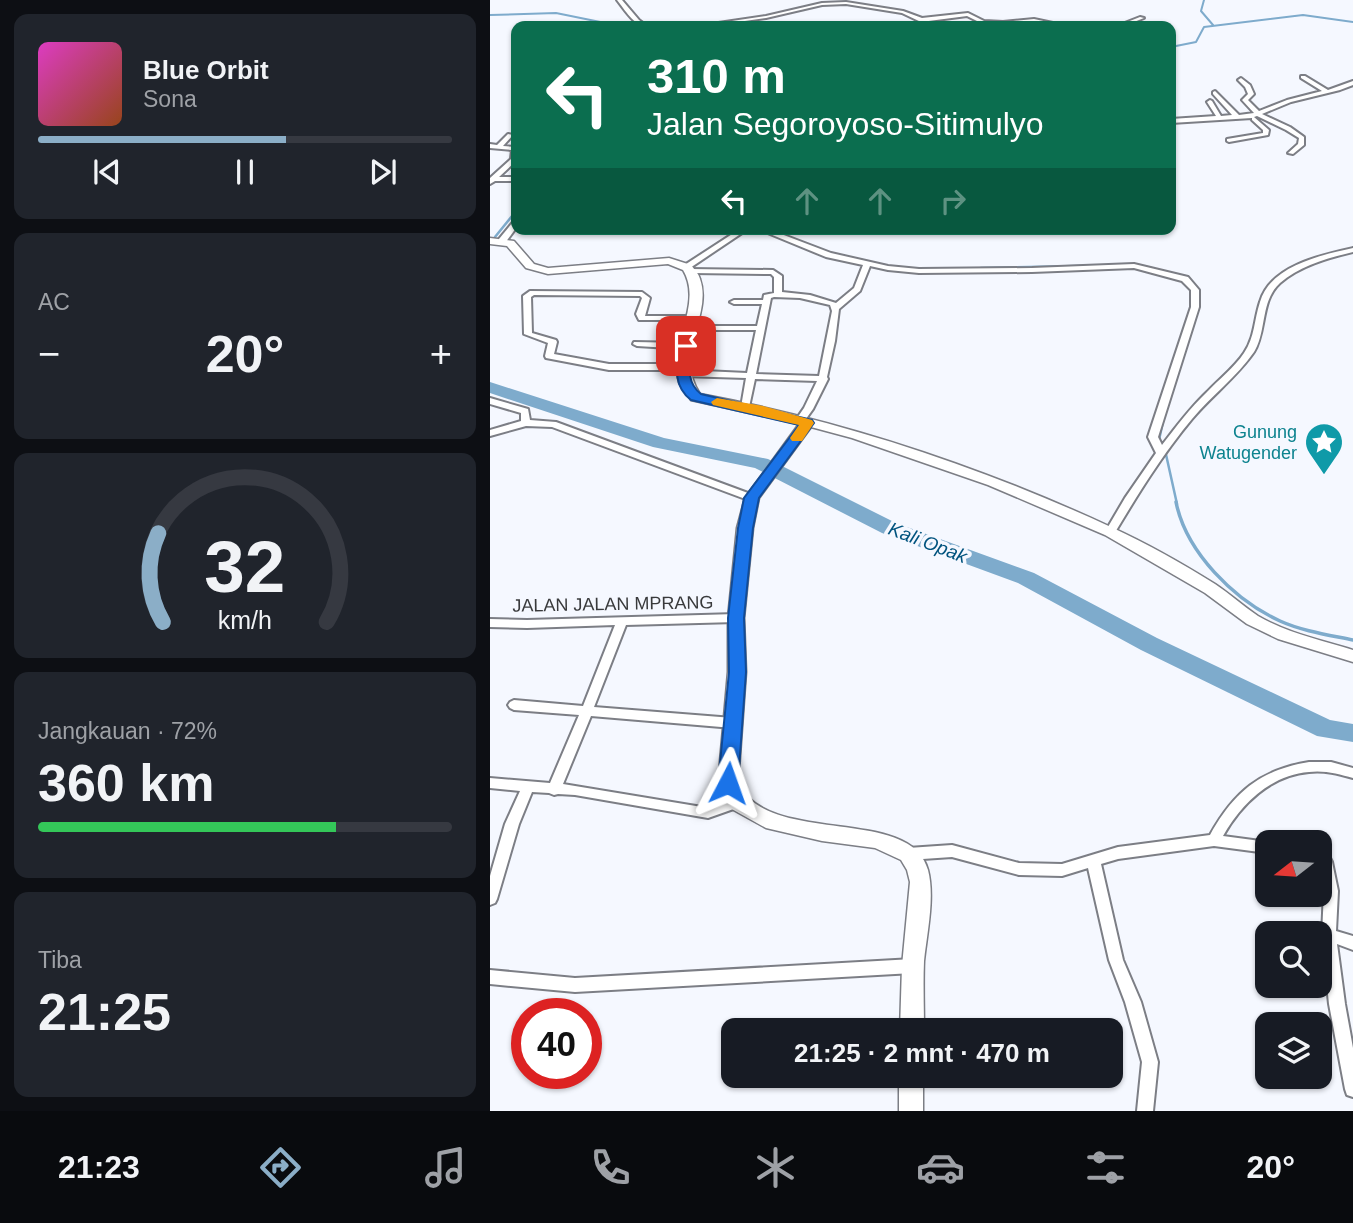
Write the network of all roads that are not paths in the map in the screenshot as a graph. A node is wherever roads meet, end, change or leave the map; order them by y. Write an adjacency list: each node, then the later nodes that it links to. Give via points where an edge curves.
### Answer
1 (619, 0): 3 (street)
2 (1142, 18): 8 (street)
3 (637, 21)
4 (731, 21): 5 (street, via 841,3 903,12)
5 (919, 21)
6 (933, 21): 7 (street, via 968,14)
7 (980, 21)
8 (1134, 21)
9 (1303, 77): 12 (street)
10 (1241, 80): 13 (street, via 1251,94)
11 (1353, 83): 12 (street)
12 (1327, 92): 15 (street)
13 (1246, 98): 15 (street); 16 (street, via 1218,95)
14 (1210, 102): 17 (street)
15 (1254, 116): 16 (street); 20 (street, via 1266,134); 22 (street, via 1299,135 1303,142)
16 (1238, 118): 17 (street)
17 (1220, 119): 18 (street)
18 (1176, 121)
19 (510, 135): 21 (street)
20 (1229, 140)
21 (494, 146)
22 (1291, 153)
23 (511, 167): 25 (street)
24 (511, 179): 25 (street)
25 (492, 180)
26 (511, 230): 29 (street)
27 (736, 235): 32 (street)
28 (776, 235): 31 (street)
29 (496, 241): 32 (main road, via 516,247 530,266 548,271 669,261)
30 (1353, 250): 49 (street, via 1308,264 1273,284 1246,356)
31 (867, 264): 36 (street, via 857,289); 49 (street, via 919,271 1134,266 1189,282 1195,290 1195,307 1153,437)
32 (689, 268): 33 (street, via 773,272 778,276); 37 (main road, via 697,283)
33 (778, 293): 35 (street, via 769,295); 36 (street, via 825,300)
34 (734, 302): 35 (street)
35 (766, 302): 38 (street)
36 (835, 308): 43 (street)
37 (691, 323): 38 (street); 40 (main road); 41 (street, via 642,318 646,298 642,294 527,296 528,334 553,342 548,356 615,368)
38 (759, 328): 42 (street)
39 (638, 344): 40 (street)
40 (686, 346): 41 (main road)
41 (682, 370): 42 (street); 45 (main road, via 688,391 696,397)
42 (750, 377): 43 (street); 45 (street)
43 (824, 379): 46 (street)
44 (490, 401): 47 (street, via 524,411)
45 (746, 407): 46 (main road)
46 (804, 422): 50 (main road); 51 (main road, via 902,449 993,482)
47 (526, 423): 48 (street); 50 (street, via 553,424)
48 (490, 433)
49 (1160, 451): 51 (street)
50 (755, 493): 52 (main road, via 746,528)
51 (1110, 533): 55 (main road, via 1211,589 1253,620 1284,635)
52 (736, 618): 53 (street, JALAN JALAN MPRANG); 58 (main road)
53 (622, 621): 54 (street, JALAN JALAN MPRANG); 57 (street)
54 (490, 623)
55 (1353, 656)
56 (514, 705): 57 (street)
57 (587, 710): 58 (street); 62 (street)
58 (733, 723): 63 (main road, via 727,771)
59 (1353, 773): 64 (street, via 1317,765 1266,779 1225,817)
60 (490, 783): 61 (street)
61 (528, 786): 62 (street); 68 (street)
62 (554, 790): 63 (street, via 708,813)
63 (737, 802): 66 (main road, via 793,828 878,840)
64 (1214, 840): 65 (street); 67 (street, via 1118,853)
65 (1255, 845)
66 (908, 854): 67 (street, via 951,851 1019,869 1062,870); 72 (main road, via 920,882)
67 (1094, 862): 78 (street, via 1116,960 1150,1062)
68 (490, 900)
69 (1332, 936): 70 (street)
70 (1353, 943)
71 (1332, 961): 76 (street)
72 (913, 967): 73 (street, via 575,985); 74 (main road)
73 (490, 977)
74 (912, 1018)
75 (911, 1088): 77 (main road)
76 (1353, 1089)
77 (911, 1111)
78 (1145, 1111)

